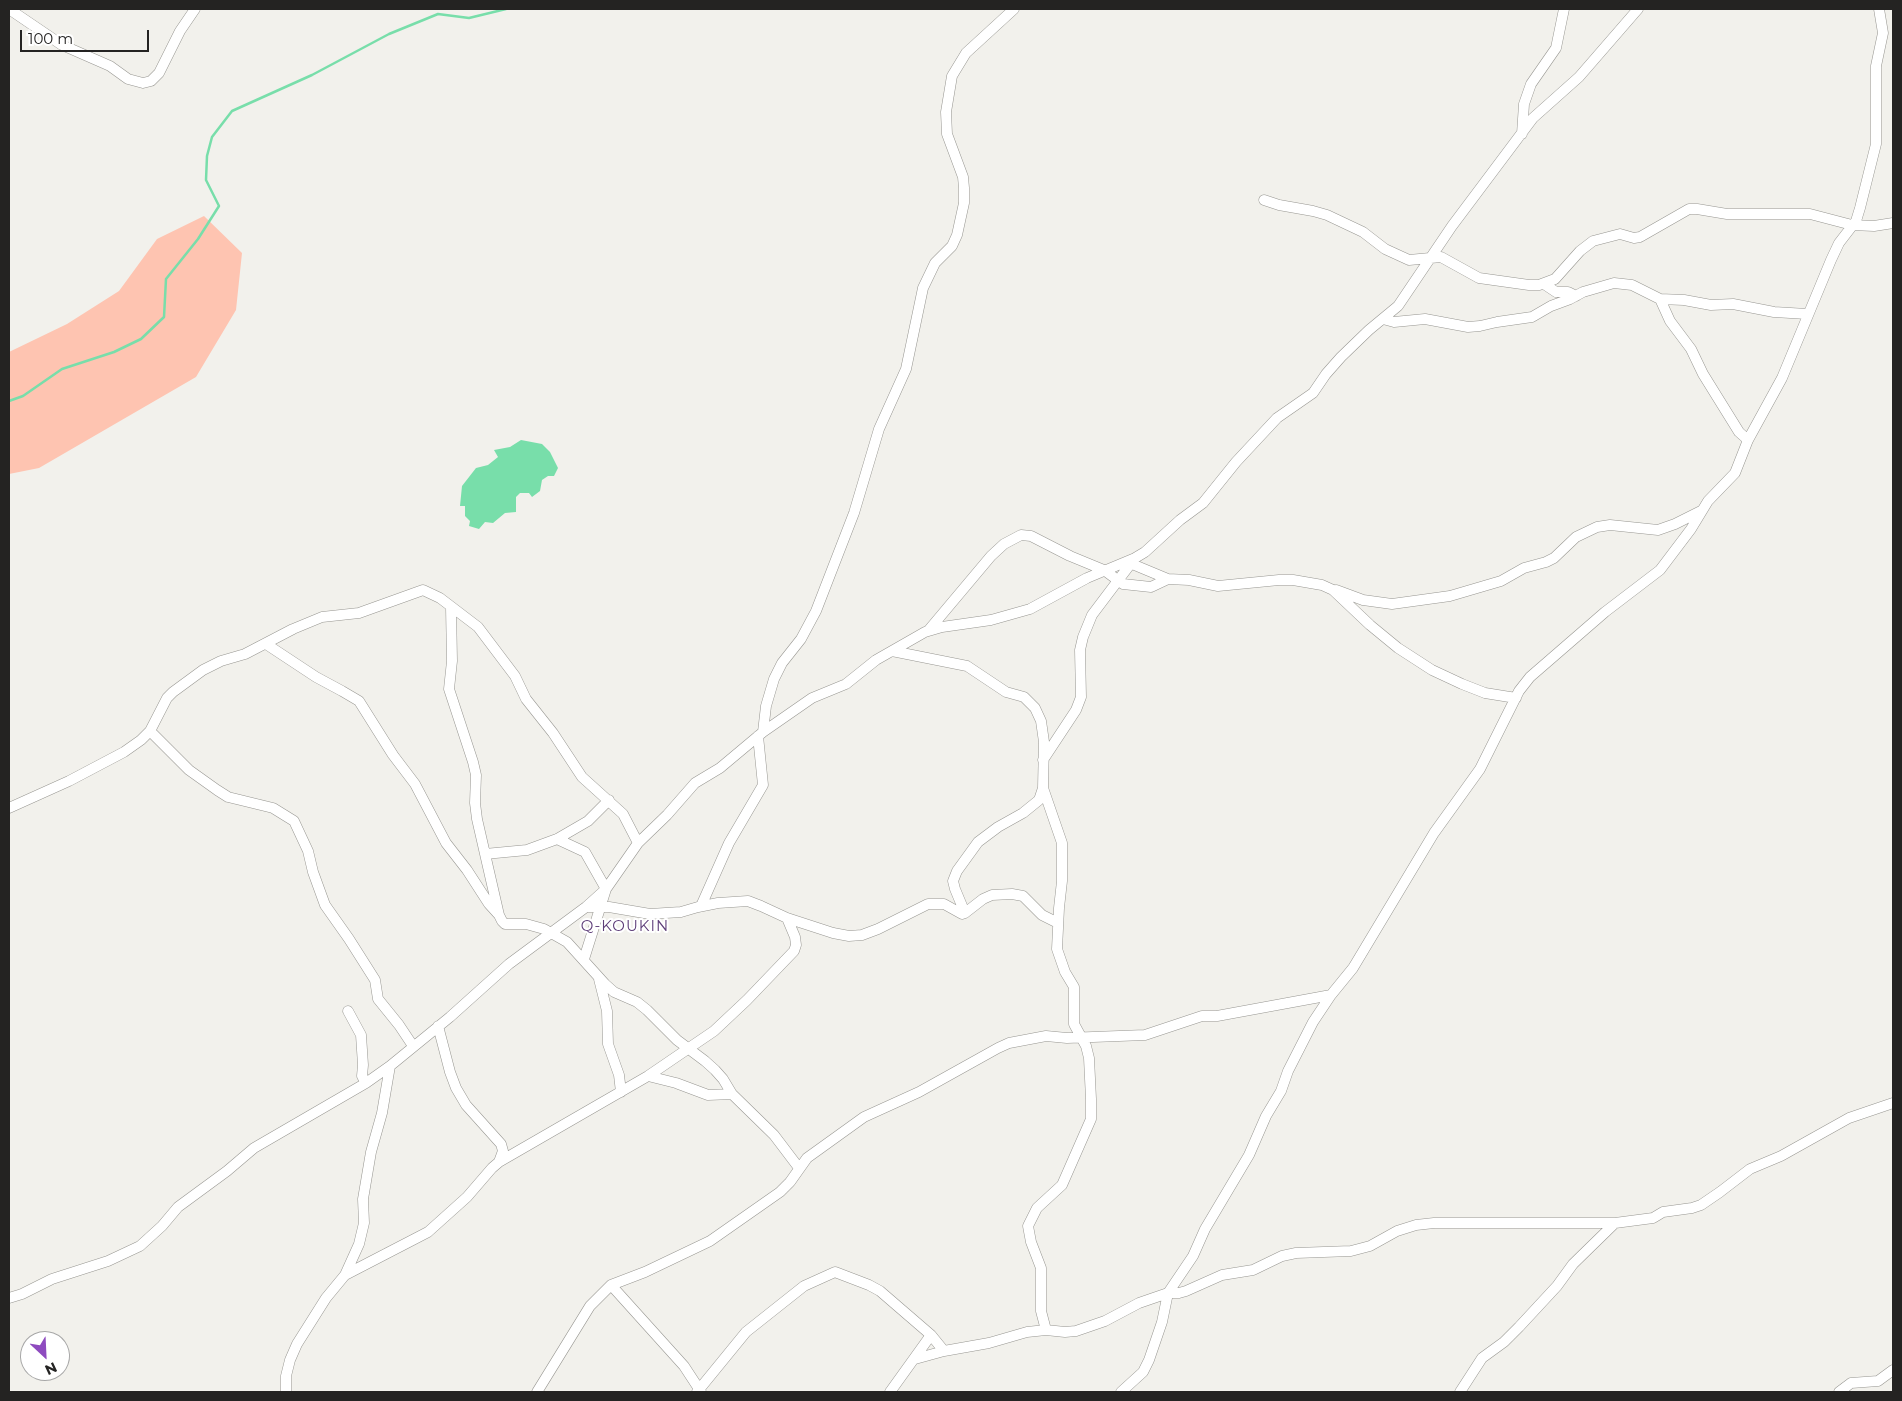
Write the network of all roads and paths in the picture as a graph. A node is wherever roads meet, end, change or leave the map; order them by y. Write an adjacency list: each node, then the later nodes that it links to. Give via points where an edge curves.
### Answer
1 (9, 9): 2 (street, via 62,46 110,66 128,79 143,83 151,81 159,73)
2 (195, 9)
3 (1014, 9): 30 (street, via 966,52 952,76 946,112 947,134 964,188 957,235 952,246 935,263 923,288 906,369 879,429 854,513 816,611 774,679)
4 (1564, 9): 7 (street, via 1556,48 1531,84 1524,104)
5 (1638, 9): 7 (street, via 1579,78 1543,109)
6 (1879, 9): 10 (street, via 1883,33 1876,66 1876,144 1860,208)
7 (1522, 134): 11 (street)
8 (1264, 200): 11 (street, via 1327,215 1364,232 1385,249 1409,260)
9 (1893, 223): 10 (street)
10 (1852, 225): 12 (street, via 1810,214 1727,214 1689,209 1640,237 1611,235 1588,244 1555,278); 15 (street, via 1839,243)
11 (1429, 258): 12 (street, via 1446,258 1472,275 1488,280); 16 (street, via 1398,306)
12 (1544, 284): 13 (street, via 1556,292)
13 (1576, 296): 14 (street, via 1595,287 1624,283); 16 (street, via 1532,317 1474,327 1433,319 1394,322)
14 (1660, 298): 15 (street); 17 (street, via 1670,321 1691,349 1739,432)
15 (1807, 314): 17 (street, via 1782,378)
16 (1383, 319): 19 (street, via 1341,357 1313,393 1277,418 1203,503)
17 (1748, 440): 18 (street, via 1735,474)
18 (1702, 510): 23 (street, via 1658,530 1610,525 1597,527 1576,537 1546,562 1524,568 1501,581 1450,596 1392,604 1363,600); 28 (street, via 1660,570 1605,612 1530,677)
19 (1134, 561): 20 (street); 21 (street); 22 (street)
20 (1104, 570): 22 (street); 25 (street, via 1018,613); 25 (street, via 1031,536 1016,536 991,556)
21 (1168, 579): 22 (street, via 1152,587); 23 (street, via 1223,586 1293,580)
22 (1118, 581): 31 (street, via 1098,605 1087,625 1080,650 1081,697)
23 (1333, 590): 28 (street, via 1398,648 1432,670 1485,693)
24 (451, 607): 26 (street, via 423,590 359,613 322,617); 33 (street, via 478,627 582,777); 37 (street, via 449,689 476,774 476,811)
25 (928, 631): 27 (street)
26 (266, 644): 29 (street, via 212,665 190,678 168,698); 43 (street, via 359,702 421,794 446,843)
27 (892, 651): 30 (street, via 846,684 818,694); 31 (street, via 967,666 1006,692 1024,698 1035,708 1041,721)
28 (1516, 698): 49 (street, via 1480,768 1434,833 1353,968)
29 (150, 731): 34 (street, via 124,752 69,782); 53 (street, via 189,770 228,797 273,808 294,821 325,905 375,980 378,999)
30 (761, 734): 36 (street, via 696,783); 39 (street, via 764,785 729,843)
31 (1043, 761): 32 (street)
32 (1043, 788): 42 (street, via 1039,800 978,842 957,871 954,889); 45 (street, via 1062,843)
33 (609, 800): 35 (street, via 588,821); 36 (street, via 624,814)
34 (9, 808)
35 (557, 839): 37 (street, via 527,850); 38 (street, via 585,852)
36 (638, 842): 38 (street)
37 (485, 854): 43 (street)
38 (606, 889): 40 (street); 41 (street)
39 (701, 906): 41 (street, via 681,912 650,914); 44 (street, via 748,902)
40 (586, 907): 41 (street); 46 (street)
41 (601, 907): 47 (street)
42 (965, 913): 44 (street, via 944,904 928,904 878,929 849,936); 45 (street, via 992,895 1012,894 1023,896 1042,915)
43 (499, 915): 46 (street, via 505,924 526,924)
44 (787, 918): 54 (street, via 795,937 794,951 732,1015)
45 (1058, 923): 52 (street, via 1057,949 1074,986 1074,1024)
46 (551, 931): 47 (street); 51 (street)
47 (584, 959): 48 (street)
48 (598, 978): 54 (street, via 614,992 637,1002); 58 (street, via 607,1011 608,1044)
49 (1331, 995): 52 (street, via 1202,1016 1145,1035); 66 (street, via 1302,1041 1249,1155 1193,1256)
50 (348, 1010): 57 (street, via 361,1035 362,1076)
51 (438, 1026): 53 (street); 61 (street, via 456,1088 466,1105 501,1144 503,1151)
52 (1080, 1037): 62 (street, via 1040,1037 998,1048 920,1092 864,1117 818,1149); 68 (street, via 1089,1058 1091,1119 1062,1185 1037,1208 1028,1226 1041,1268 1041,1311)
53 (413, 1046): 55 (street)
54 (687, 1049): 56 (street); 59 (street, via 715,1070)
55 (390, 1066): 57 (street); 64 (street, via 363,1199 364,1223 359,1244)
56 (648, 1076): 58 (street); 59 (street, via 708,1096)
57 (366, 1083): 67 (street, via 254,1148 178,1207 140,1246)
58 (621, 1092): 61 (street)
59 (732, 1094): 62 (street, via 774,1135)
60 (1893, 1103): 63 (street, via 1849,1118 1782,1156 1750,1169 1701,1205 1663,1212 1653,1218)
61 (499, 1162): 64 (street, via 428,1232)
62 (798, 1168): 65 (street, via 780,1192 710,1241)
63 (1615, 1223): 66 (street, via 1416,1225 1351,1252 1282,1256 1253,1270 1222,1275 1179,1294); 78 (street, via 1573,1264 1504,1342 1482,1358)
64 (345, 1275): 74 (street, via 297,1344 286,1376)
65 (611, 1285): 73 (street, via 684,1366); 75 (street, via 590,1306)
66 (1168, 1293): 68 (street, via 1076,1331); 77 (street, via 1149,1360 1143,1372)
67 (9, 1298)
68 (1046, 1330): 70 (street)
69 (932, 1335): 70 (street); 71 (street); 73 (street, via 880,1291 835,1272 804,1286 746,1332)
70 (944, 1351): 71 (street)
71 (915, 1359): 76 (street)
72 (1893, 1370): 79 (street, via 1878,1381 1852,1383)
73 (699, 1391)
74 (286, 1392)
75 (537, 1392)
76 (890, 1392)
77 (1121, 1392)
78 (1460, 1392)
79 (1839, 1392)

